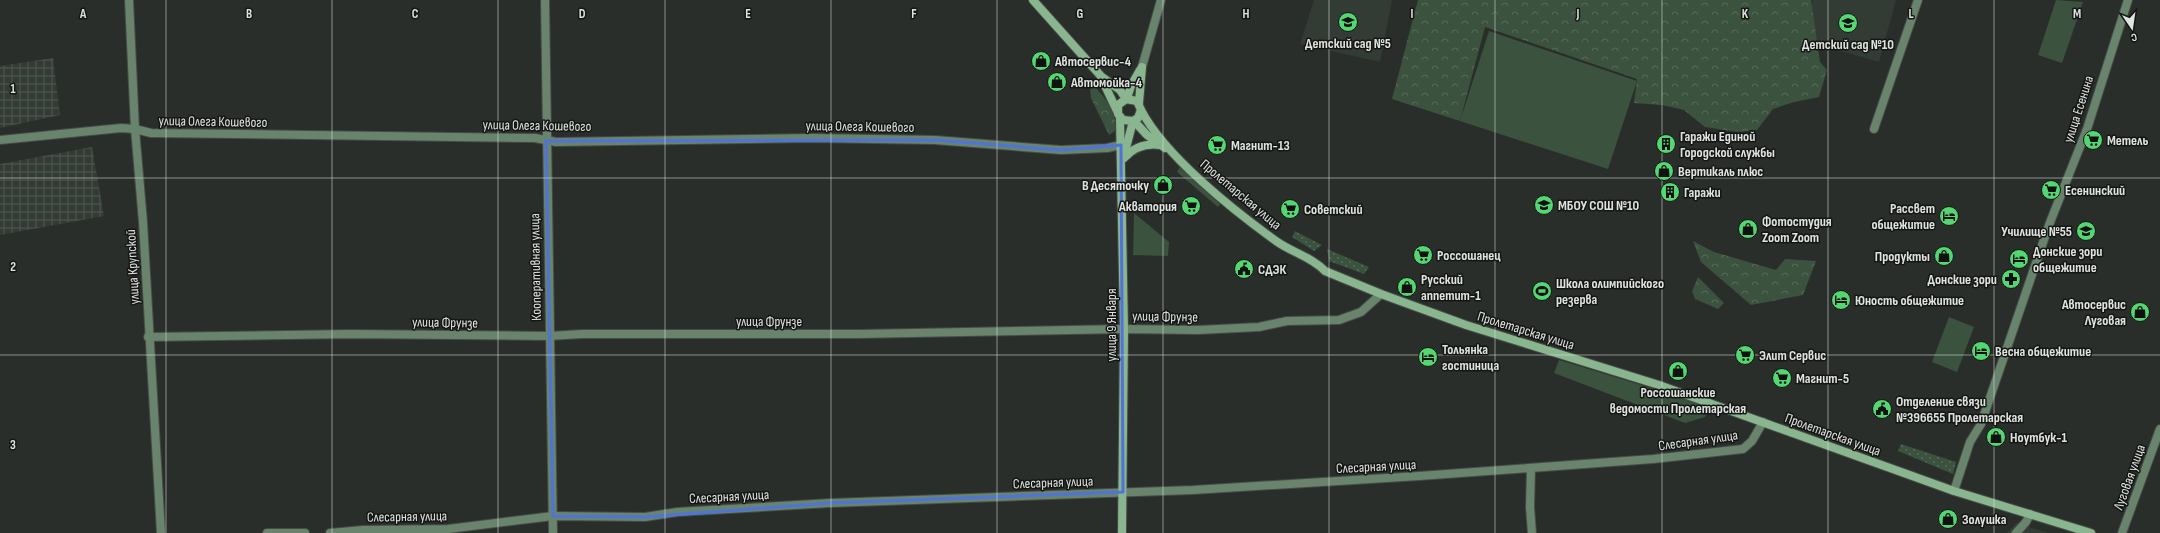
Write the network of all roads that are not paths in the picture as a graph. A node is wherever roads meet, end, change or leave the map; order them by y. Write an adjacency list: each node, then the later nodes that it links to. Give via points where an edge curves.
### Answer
1 (129, 0): 13 (street, улица Крупской)
2 (545, 0): 16 (street, Кооперативная улица)
3 (1033, 0): 8 (main road)
4 (1161, 0): 7 (street)
5 (1918, 0): 14 (street)
6 (2128, 0): 29 (street, улица Есенина, via 2087,129 2049,225 1981,424 1970,442)
7 (1142, 67): 9 (main road); 10 (main road)
8 (1100, 75): 9 (main road, via 1120,90); 11 (main road)
9 (1126, 98): 10 (main road, via 1134,99); 11 (main road, via 1118,105)
10 (1140, 107): 12 (main road, via 1140,114); 19 (main road, Пролетарская улица, via 1146,120)
11 (1118, 114): 12 (main road, via 1123,120); 17 (main road, улица 9 Января)
12 (1133, 121): 18 (main road); 20 (main road)
13 (135, 129): 15 (street, улица Олега Кошевого, via 120,128); 16 (street, улица Олега Кошевого, via 151,133 535,138); 25 (street, улица Крупской, via 143,222)
14 (1874, 129)
15 (0, 140)
16 (546, 141): 17 (street, улица Олега Кошевого, via 813,138 935,140 1061,150 1107,148); 24 (street, Кооперативная улица)
17 (1122, 144): 21 (main road, улица 9 Января)
18 (1161, 145): 19 (main road); 20 (main road, via 1139,146 1130,150)
19 (1172, 153): 22 (main road, Пролетарская улица, via 1277,242 1325,270)
20 (1124, 158): 21 (main road)
21 (1122, 169): 23 (main road, улица 9 Января)
22 (1381, 294): 23 (street, улица Фрунзе, via 1360,312 1339,320 1287,321 1259,327 1198,330); 26 (main road, Пролетарская улица, via 1466,325 1659,385)
23 (1124, 329): 24 (street, улица Фрунзе); 30 (main road, улица 9 Января)
24 (549, 336): 25 (street, улица Фрунзе, via 350,334); 32 (street, Кооперативная улица)
25 (148, 337): 33 (street, улица Крупской)
26 (1763, 422): 28 (street, Слесарная улица, via 1752,441 1743,449); 29 (main road, Пролетарская улица)
27 (2160, 430): 42 (street, Луговая улица)
28 (1531, 468): 30 (street, Слесарная улица, via 1209,489); 39 (street)
29 (1954, 491): 31 (main road, Пролетарская улица)
30 (1123, 492): 32 (street, Слесарная улица, via 1072,496 830,503 645,516); 38 (main road, улица 9 Января)
31 (2030, 514): 40 (street); 41 (main road, Пролетарская улица)
32 (553, 516): 36 (street, Слесарная улица, via 448,529); 37 (street, Кооперативная улица)
33 (161, 533)
34 (267, 533): 35 (street)
35 (305, 533)
36 (330, 533)
37 (553, 533)
38 (1122, 533)
39 (1532, 533)
40 (2016, 533)
41 (2091, 533)
42 (2122, 533)

